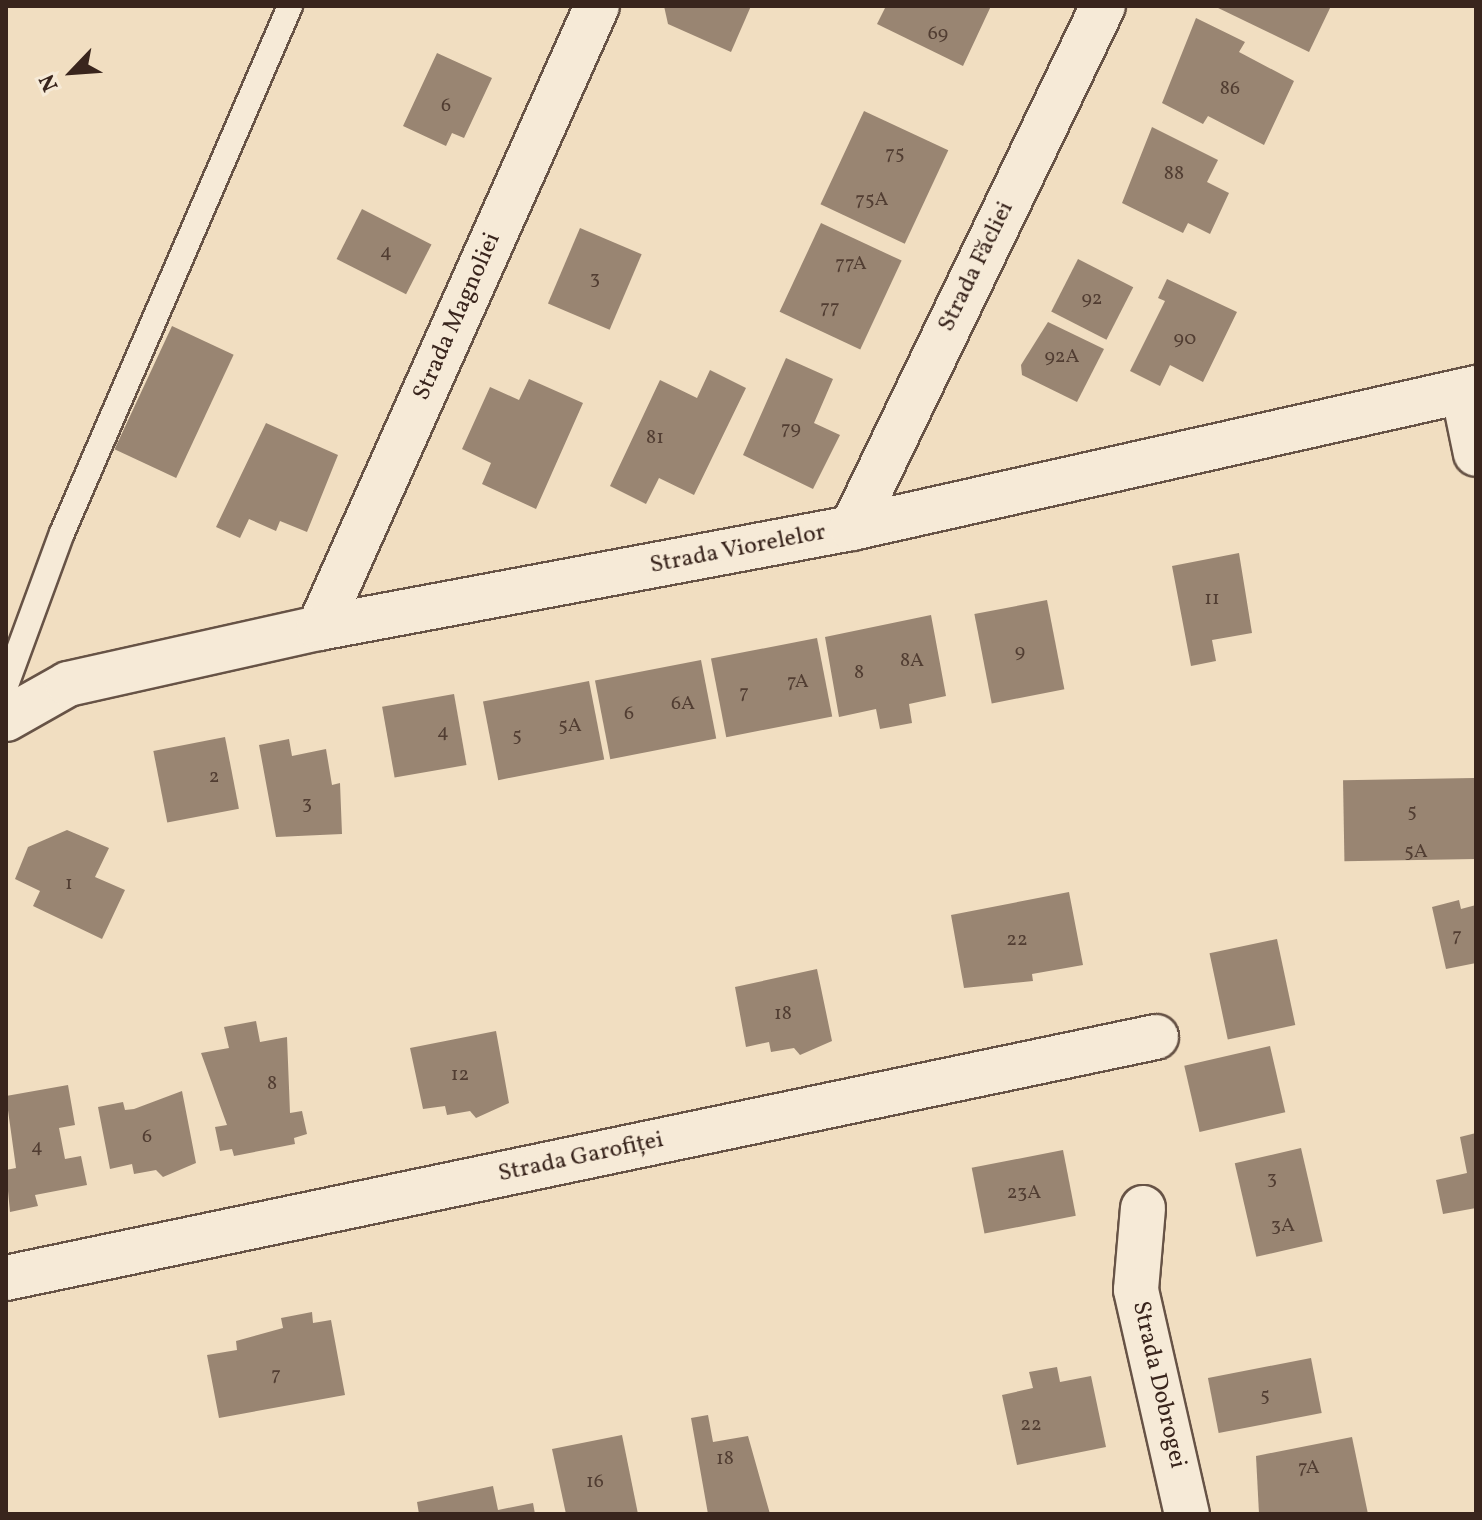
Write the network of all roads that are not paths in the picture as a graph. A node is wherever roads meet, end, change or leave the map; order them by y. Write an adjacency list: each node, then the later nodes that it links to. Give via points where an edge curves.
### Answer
1 (290, 6): 8 (lane, via 62,533)
2 (597, 6): 7 (street, Strada Magnoliei)
3 (1103, 6): 6 (street, Strada Făcliei)
4 (1469, 390): 5 (street); 6 (street, Strada Viorelelor)
5 (1476, 454)
6 (852, 528): 7 (street, Strada Viorelelor)
7 (319, 628): 9 (street, Strada Viorelelor, via 68,684)
8 (6, 685)
9 (6, 719)
10 (1156, 1037): 12 (street, Strada Garofiței)
11 (1143, 1208): 13 (street, Strada Dobrogei, via 1136,1290)
12 (6, 1278)
13 (1183, 1513)

